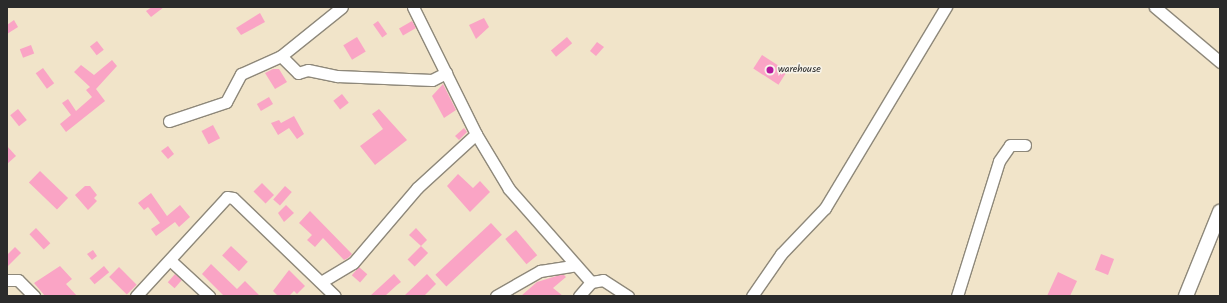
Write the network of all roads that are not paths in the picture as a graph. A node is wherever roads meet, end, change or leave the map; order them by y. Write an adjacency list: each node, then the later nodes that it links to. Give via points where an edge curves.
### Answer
1 (342, 7): 5 (street)
2 (413, 7): 7 (street)
3 (946, 7): 24 (street, via 825,208 781,254)
4 (1155, 7): 6 (street)
5 (281, 56): 7 (street, via 298,73 308,70 344,77 379,75 432,80); 8 (street, via 241,74 226,102)
6 (1220, 62)
7 (446, 74): 9 (street)
8 (169, 121)
9 (476, 134): 13 (street, via 509,189); 15 (street, via 417,188 353,263)
10 (1025, 145): 25 (street, via 1010,145 998,161)
11 (1220, 212): 26 (main road)
12 (171, 261): 15 (street, via 227,197 233,198); 18 (street); 19 (street)
13 (576, 265): 16 (street); 21 (street, via 540,271)
14 (7, 280): 17 (street, via 18,280)
15 (322, 282): 20 (street)
16 (591, 282): 22 (street); 23 (street, via 603,280)
17 (34, 296)
18 (136, 296)
19 (208, 296)
20 (335, 296)
21 (496, 296)
22 (580, 296)
23 (628, 296)
24 (752, 296)
25 (957, 296)
26 (1186, 296)

